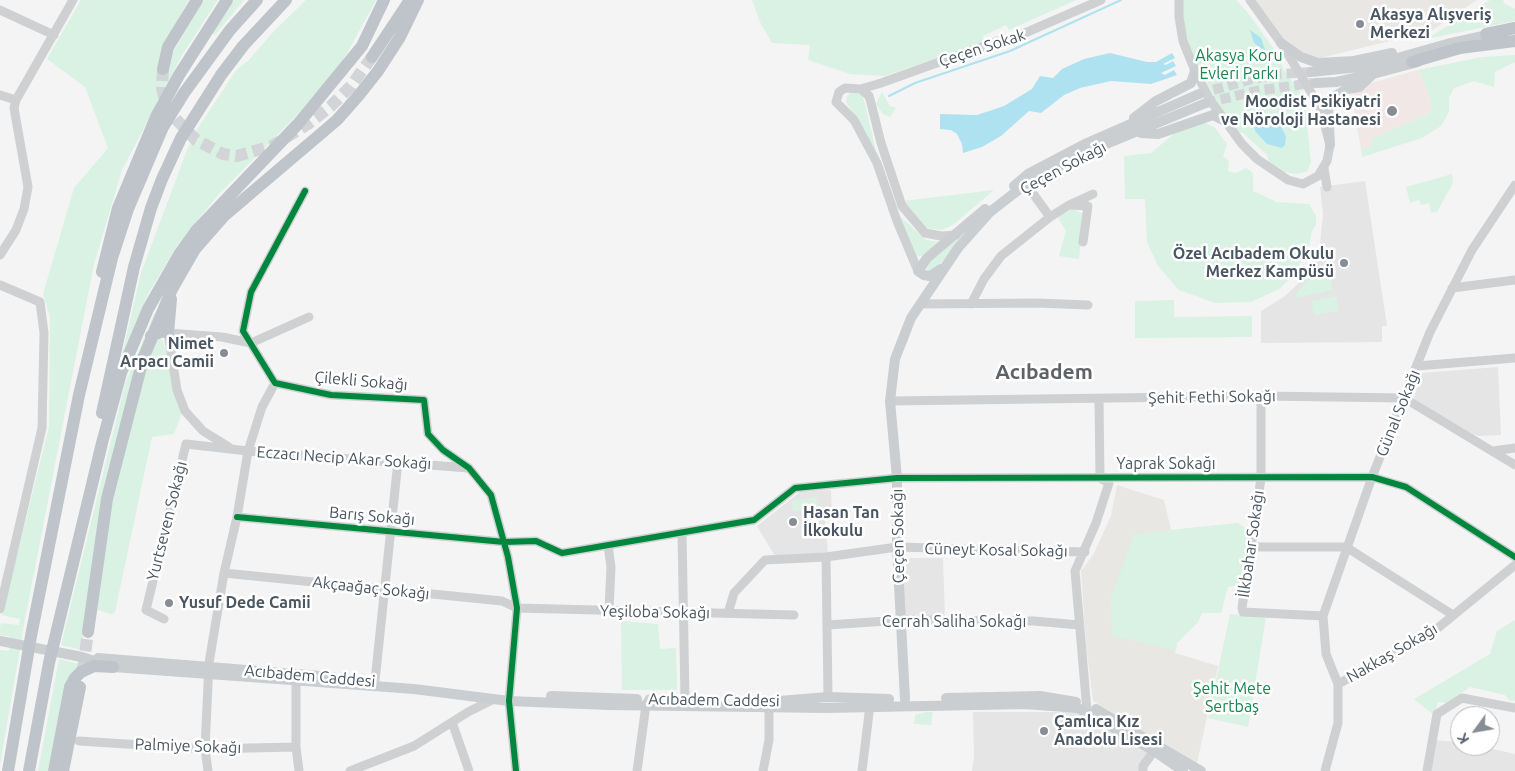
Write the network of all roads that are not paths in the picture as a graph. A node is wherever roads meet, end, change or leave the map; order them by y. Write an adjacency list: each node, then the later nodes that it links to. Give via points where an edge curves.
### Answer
1 (73, 0): 14 (street)
2 (197, 0): 22 (highway, via 168,46)
3 (227, 0): 59 (highway, via 179,75 135,164 104,256)
4 (257, 0): 59 (highway, via 207,59 163,128 128,209)
5 (286, 0): 91 (highway, via 243,46 201,104 181,138 151,208 120,327)
6 (384, 0): 91 (highway, via 362,46 298,124 196,231 163,281 121,374)
7 (1101, 0): 27 (street, Çeçen Sokak, via 1027,33)
8 (1179, 0): 23 (street, via 1183,41)
9 (1250, 0): 17 (street)
10 (409, 4): 20 (highway); 52 (highway, via 378,71 359,95 336,120 224,216 195,249)
11 (0, 10): 14 (street)
12 (1515, 28): 15 (highway)
13 (1515, 33): 15 (main road)
14 (54, 35): 30 (street)
15 (1483, 39): 16 (highway); 18 (main road); 21 (highway)
16 (1515, 41)
17 (1281, 43): 18 (main road, via 1311,61 1327,64); 35 (street, via 1320,107)
18 (1447, 44): 24 (main road, via 1369,66)
19 (1515, 46): 21 (main road)
20 (372, 57)
21 (1412, 62): 25 (main road)
22 (163, 69)
23 (1195, 72): 32 (street); 33 (main road, via 1192,83 1156,101)
24 (1310, 72)
25 (1373, 74): 26 (main road); 35 (main road, via 1359,87 1334,96 1328,107)
26 (1315, 83)
27 (861, 89): 44 (street, via 872,103 881,143 902,206 925,233); 48 (street, Çeçen Sokak, via 845,88 839,92 836,102 854,120 877,163 896,221)
28 (1199, 94): 33 (main road, Çeçen Sokağı)
29 (0, 95): 30 (street)
30 (16, 100): 46 (street, via 15,119 28,187 16,230)
31 (1206, 104): 34 (main road, Çeçen Sokağı)
32 (1223, 120): 34 (main road, via 1213,115 1158,134); 36 (street, via 1257,159 1288,180 1303,184 1318,176)
33 (1121, 128): 44 (main road, Çeçen Sokağı, via 1028,174)
34 (1138, 132): 37 (main road, Çeçen Sokağı, via 1087,152)
35 (1330, 145): 36 (street)
36 (1324, 168): 39 (street)
37 (1026, 184): 43 (street); 47 (main road, Çeçen Sokağı, via 990,212)
38 (1515, 185): 51 (street, Günal Sokağı, via 1472,250)
39 (1327, 187)
40 (305, 191): 61 (street, via 251,292 243,331)
41 (1093, 194): 42 (street)
42 (1069, 205): 43 (street); 45 (street, via 1088,206)
43 (1050, 217): 55 (street, via 1002,256 984,279)
44 (957, 235): 48 (main road, Çeçen Sokağı, via 928,258)
45 (1083, 242)
46 (0, 255)
47 (945, 266): 48 (main road, Çeçen Sokağı, via 930,276); 53 (main road, Çeçen Sokağı)
48 (918, 271): 53 (main road)
49 (1515, 280): 51 (street)
50 (0, 285): 96 (street, via 40,302 44,333 42,428)
51 (1452, 288): 63 (street, Günal Sokağı)
52 (172, 289): 58 (highway); 60 (highway)
53 (930, 291): 54 (main road, Çeçen Sokağı)
54 (920, 304): 55 (street); 68 (main road, Çeçen Sokağı, via 895,359)
55 (971, 304): 56 (street)
56 (1088, 305)
57 (309, 317): 61 (street)
58 (168, 332): 60 (highway); 61 (street); 70 (street, via 177,390 185,411 203,431 222,443)
59 (93, 336): 133 (highway, via 31,636)
60 (151, 336): 107 (highway, via 107,499)
61 (250, 343): 64 (street)
62 (1515, 358): 63 (street)
63 (1417, 366): 66 (street, Günal Sokağı)
64 (275, 384): 70 (street, Eczacı Necip Akar Sokağı, via 262,407); 74 (street, Çilekli Sokağı, via 330,395 424,400 428,434 443,450)
65 (1261, 396): 66 (street, Şehit Fethi Sokağı); 67 (street, Şehit Fethi Sokağı); 77 (street, İlkbahar Sokağı)
66 (1404, 398): 71 (street, Şehit Fethi Sokağı); 78 (street, Günal Sokağı)
67 (1099, 400): 68 (street, Şehit Fethi Sokağı); 76 (street)
68 (890, 401): 75 (main road, Çeçen Sokağı)
69 (1515, 448): 71 (street)
70 (248, 451): 72 (street, Eczacı Necip Akar Sokağı); 80 (street, Eczacı Necip Akar Sokağı); 103 (street, Yurtseven Sokağı, via 186,444 146,610)
71 (1493, 451): 73 (street, Şehit Fethi Sokağı)
72 (398, 461): 74 (street, Eczacı Necip Akar Sokağı); 81 (street)
73 (1515, 465)
74 (469, 468): 83 (street, via 491,495)
75 (897, 478): 76 (street, Yaprak Sokağı); 79 (street, Yaprak Sokağı); 86 (main road, Çeçen Sokağı)
76 (1100, 478): 77 (street, Yaprak Sokağı); 88 (street, via 1109,483)
77 (1261, 478): 78 (street, Yaprak Sokağı); 85 (street, İlkbahar Sokağı)
78 (1372, 478): 87 (street, Günal Sokağı); 90 (street, Yaprak Sokağı, via 1406,487)
79 (795, 488): 82 (street, Barış Sokağı, via 754,520)
80 (237, 517): 81 (street, Barış Sokağı); 93 (street, Eczacı Necip Akar Sokağı)
81 (390, 531): 83 (street, Barış Sokağı); 94 (street)
82 (682, 532): 84 (street, Barış Sokağı); 98 (street)
83 (504, 542): 84 (street, Barış Sokağı, via 536,541 562,553); 95 (street)
84 (608, 545): 97 (street, via 611,567)
85 (1252, 546): 87 (street); 102 (street, İlkbahar Sokağı, via 1243,612)
86 (897, 547): 88 (street, Cüneyt Kosal Sokağı); 89 (street, Cüneyt Kosal Sokağı); 104 (main road, Çeçen Sokağı)
87 (1346, 547): 101 (street); 102 (street, Günal Sokağı)
88 (1085, 552): 106 (street, via 1075,571)
89 (826, 557): 99 (street, Cüneyt Kosal Sokağı, via 765,560 734,593); 105 (street)
90 (1515, 557)
91 (73, 565): 134 (highway, via 49,663)
92 (1515, 565): 101 (street, Nakkaş Sokağı)
93 (224, 573): 94 (street, Akçaağaç Sokağı); 111 (street, Eczacı Necip Akar Sokağı)
94 (384, 589): 95 (street, Akçaağaç Sokağı, via 502,601); 113 (street)
95 (516, 608): 97 (street, Yeşiloba Sokağı); 118 (street)
96 (0, 609)
97 (608, 610): 98 (street, Yeşiloba Sokağı)
98 (683, 612): 99 (street, Yeşiloba Sokağı); 121 (street)
99 (728, 613): 100 (street, Yeşiloba Sokağı)
100 (794, 615)
101 (1453, 615): 114 (street, Nakkaş Sokağı, via 1428,636)
102 (1323, 616): 114 (street, Günal Sokağı, via 1326,654)
103 (164, 619)
104 (901, 620): 105 (street, Cerrah Saliha Sokağı); 106 (street, Cerrah Saliha Sokağı, via 1034,621); 120 (main road, Çeçen Sokağı)
105 (828, 625): 116 (street)
106 (1079, 625): 125 (street)
107 (88, 632)
108 (0, 641): 109 (main road, Acıbadem Caddesi)
109 (82, 657): 110 (main road, Acıbadem Caddesi); 111 (main road, Acıbadem Caddesi)
110 (113, 667): 111 (main road, Acıbadem Caddesi); 135 (highway, via 94,666 81,672 70,686)
111 (209, 672): 112 (main road, Acıbadem Caddesi); 131 (street, Eczacı Necip Akar Sokağı)
112 (298, 677): 113 (main road, Acıbadem Caddesi); 117 (main road, Acıbadem Caddesi); 130 (street)
113 (375, 681): 118 (main road, Acıbadem Caddesi)
114 (1338, 684): 148 (street, via 1338,723)
115 (80, 687): 136 (highway)
116 (828, 697): 120 (main road, Acıbadem Caddesi); 123 (main road, Acıbadem Caddesi)
117 (469, 698): 119 (main road, Acıbadem Caddesi); 127 (street)
118 (509, 698): 119 (main road, Acıbadem Caddesi); 122 (main road, Acıbadem Caddesi); 141 (street)
119 (494, 699): 127 (street)
120 (905, 699): 125 (main road, Acıbadem Caddesi, via 1040,696)
121 (685, 700): 122 (main road, Acıbadem Caddesi); 123 (main road, Acıbadem Caddesi)
122 (648, 702): 123 (main road, Acıbadem Caddesi); 142 (street)
123 (771, 704): 124 (main road, Acıbadem Caddesi); 143 (street)
124 (870, 706): 125 (main road, Acıbadem Caddesi, via 1025,704); 144 (street)
125 (1086, 707): 132 (main road, Acıbadem Caddesi); 147 (main road, Acıbadem Caddesi, via 1120,721)
126 (1515, 708): 149 (street, via 1462,698 1437,714)
127 (468, 712): 128 (street)
128 (452, 722): 139 (street, via 396,755); 140 (street)
129 (80, 741): 131 (street, Palmiye Sokağı)
130 (296, 747): 131 (street, Palmiye Sokağı); 138 (street)
131 (205, 749): 137 (street, Eczacı Necip Akar Sokağı)
132 (1154, 751): 145 (street); 146 (main road, Acıbadem Caddesi)
133 (8, 771)
134 (29, 771)
135 (54, 771)
136 (63, 771)
137 (208, 771)
138 (299, 771)
139 (350, 771)
140 (469, 771)
141 (516, 771)
142 (637, 771)
143 (763, 771)
144 (862, 771)
145 (1143, 771)
146 (1183, 771)
147 (1201, 771)
148 (1324, 771)
149 (1427, 771)

